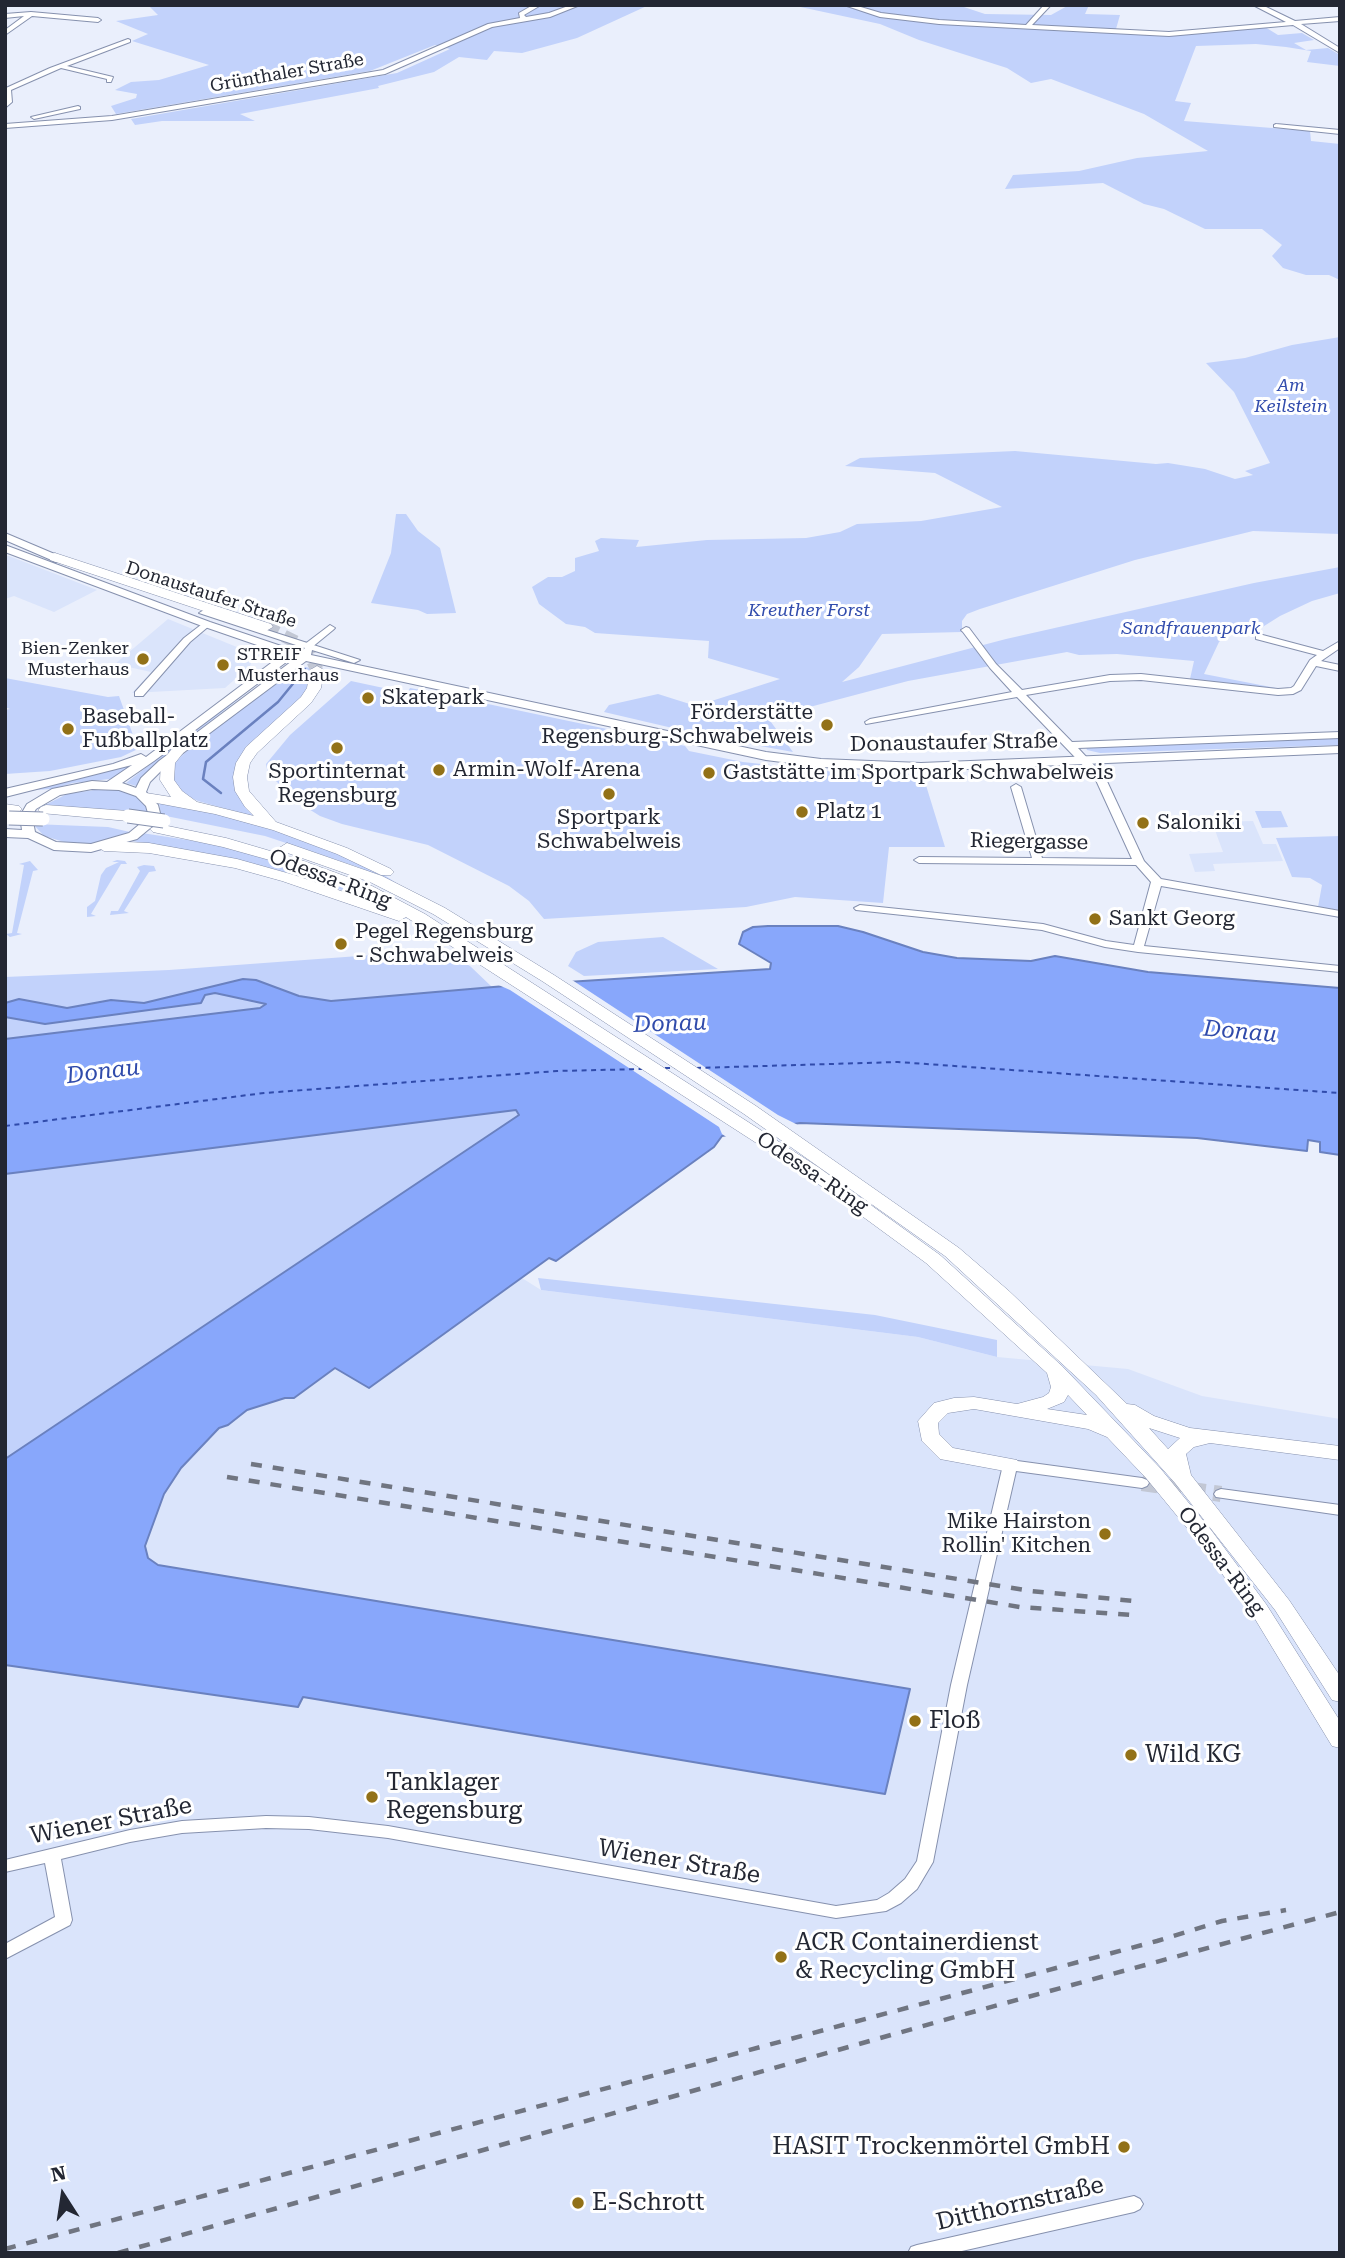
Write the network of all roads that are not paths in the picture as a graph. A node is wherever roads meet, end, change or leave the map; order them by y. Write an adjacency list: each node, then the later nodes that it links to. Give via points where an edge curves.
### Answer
1 (538, 5): 8 (street, Grünthaler Straße, via 521,14)
2 (577, 5): 8 (street, via 551,15)
3 (846, 5): 12 (street, via 892,17)
4 (1048, 5): 12 (street)
5 (1256, 5): 11 (street)
6 (31, 14): 7 (street); 10 (street); 13 (street)
7 (5, 16)
8 (523, 18): 22 (street, Grünthaler Straße, via 490,25 385,72 148,113)
9 (1340, 19): 11 (street)
10 (98, 20)
11 (1294, 23): 12 (street, via 1193,34); 15 (street)
12 (1027, 27)
13 (5, 33)
14 (128, 41): 16 (street)
15 (1340, 51)
16 (60, 66): 17 (street, via 111,78); 18 (street)
17 (109, 81)
18 (7, 87): 19 (street, via 9,102)
19 (5, 106)
20 (78, 108): 21 (street, via 32,118)
21 (5, 118)
22 (5, 125)
23 (1276, 126): 24 (street)
24 (1340, 132)
25 (7, 541): 26 (main road, Donaustaufer Straße); 27 (main road, Donaustaufer Straße)
26 (55, 557): 28 (highway); 33 (main road, Donaustaufer Straße)
27 (206, 624): 34 (main road, Donaustaufer Straße); 39 (street, Donaustaufer Straße)
28 (266, 627)
29 (330, 628): 33 (street)
30 (967, 631): 40 (street)
31 (1259, 637): 35 (street)
32 (1340, 644): 35 (street)
33 (306, 651): 34 (main road, Donaustaufer Straße); 44 (main road); 46 (main road, Donaustaufer Straße, via 408,679 796,760 921,767)
34 (289, 652): 44 (main road)
35 (1325, 654): 36 (street)
36 (1313, 662): 37 (street); 40 (street, via 1298,688 1286,692 1125,677)
37 (1340, 668)
38 (317, 670): 54 (highway, via 306,700 251,750 241,770 246,798)
39 (139, 694)
40 (1020, 694): 41 (street); 43 (street)
41 (870, 722)
42 (1340, 735): 43 (street, Donaustaufer Straße)
43 (1070, 746): 46 (street)
44 (170, 749): 47 (main road); 50 (main road, via 117,767); 51 (main road, via 150,774); 52 (highway, via 167,780 176,794)
45 (1340, 749): 46 (main road, Donaustaufer Straße)
46 (1084, 760): 59 (street, via 1105,784)
47 (110, 785): 49 (main road); 51 (main road)
48 (1016, 787): 58 (street)
49 (56, 792): 50 (main road); 55 (main road, via 26,816)
50 (5, 793)
51 (143, 795): 52 (highway); 56 (main road, via 152,805 151,821 134,836)
52 (197, 806): 54 (highway)
53 (8, 817): 55 (main road); 63 (highway, Odessa-Ring, bridge, via 45,814 161,825 296,863)
54 (278, 827): 63 (highway, via 374,866 410,887)
55 (30, 834): 56 (main road, via 54,846)
56 (104, 846): 63 (highway, via 149,848 237,864)
57 (919, 860): 58 (street, Riegergasse)
58 (1038, 861): 59 (street, Riegergasse)
59 (1139, 862): 60 (street)
60 (1157, 882): 62 (street); 64 (street)
61 (860, 908): 64 (street, via 1042,927)
62 (1340, 914)
63 (442, 919): 66 (highway, Odessa-Ring, via 933,1259); 67 (highway, Odessa-Ring, via 548,978 750,1110 951,1252)
64 (1138, 949): 65 (street)
65 (1340, 970)
66 (1061, 1379): 68 (highway, via 1061,1392 1049,1402); 69 (highway, Odessa-Ring)
67 (1103, 1390): 70 (highway, via 1147,1421 1167,1429); 73 (highway, Odessa-Ring)
68 (1013, 1410): 69 (highway, via 1093,1423); 72 (highway, via 954,1404 933,1415 927,1429 933,1443 947,1454)
69 (1116, 1434): 78 (highway, Odessa-Ring, via 1204,1535 1259,1609)
70 (1226, 1439): 71 (highway); 73 (highway, via 1196,1439 1179,1447 1176,1461)
71 (1340, 1453)
72 (1010, 1465): 74 (street); 79 (street, Wiener Straße, via 959,1685 925,1862 911,1884 880,1906 836,1912 388,1832 309,1823 182,1827)
73 (1182, 1478): 77 (highway, Odessa-Ring, via 1282,1605)
74 (1142, 1483)
75 (1221, 1494): 76 (street)
76 (1340, 1510)
77 (1340, 1694)
78 (1340, 1740)
79 (52, 1855): 80 (street, Wiener Straße); 81 (street, via 64,1920)
80 (5, 1866)
81 (5, 1952)
82 (1134, 2204): 83 (street, Ditthornstraße)
83 (917, 2253)

